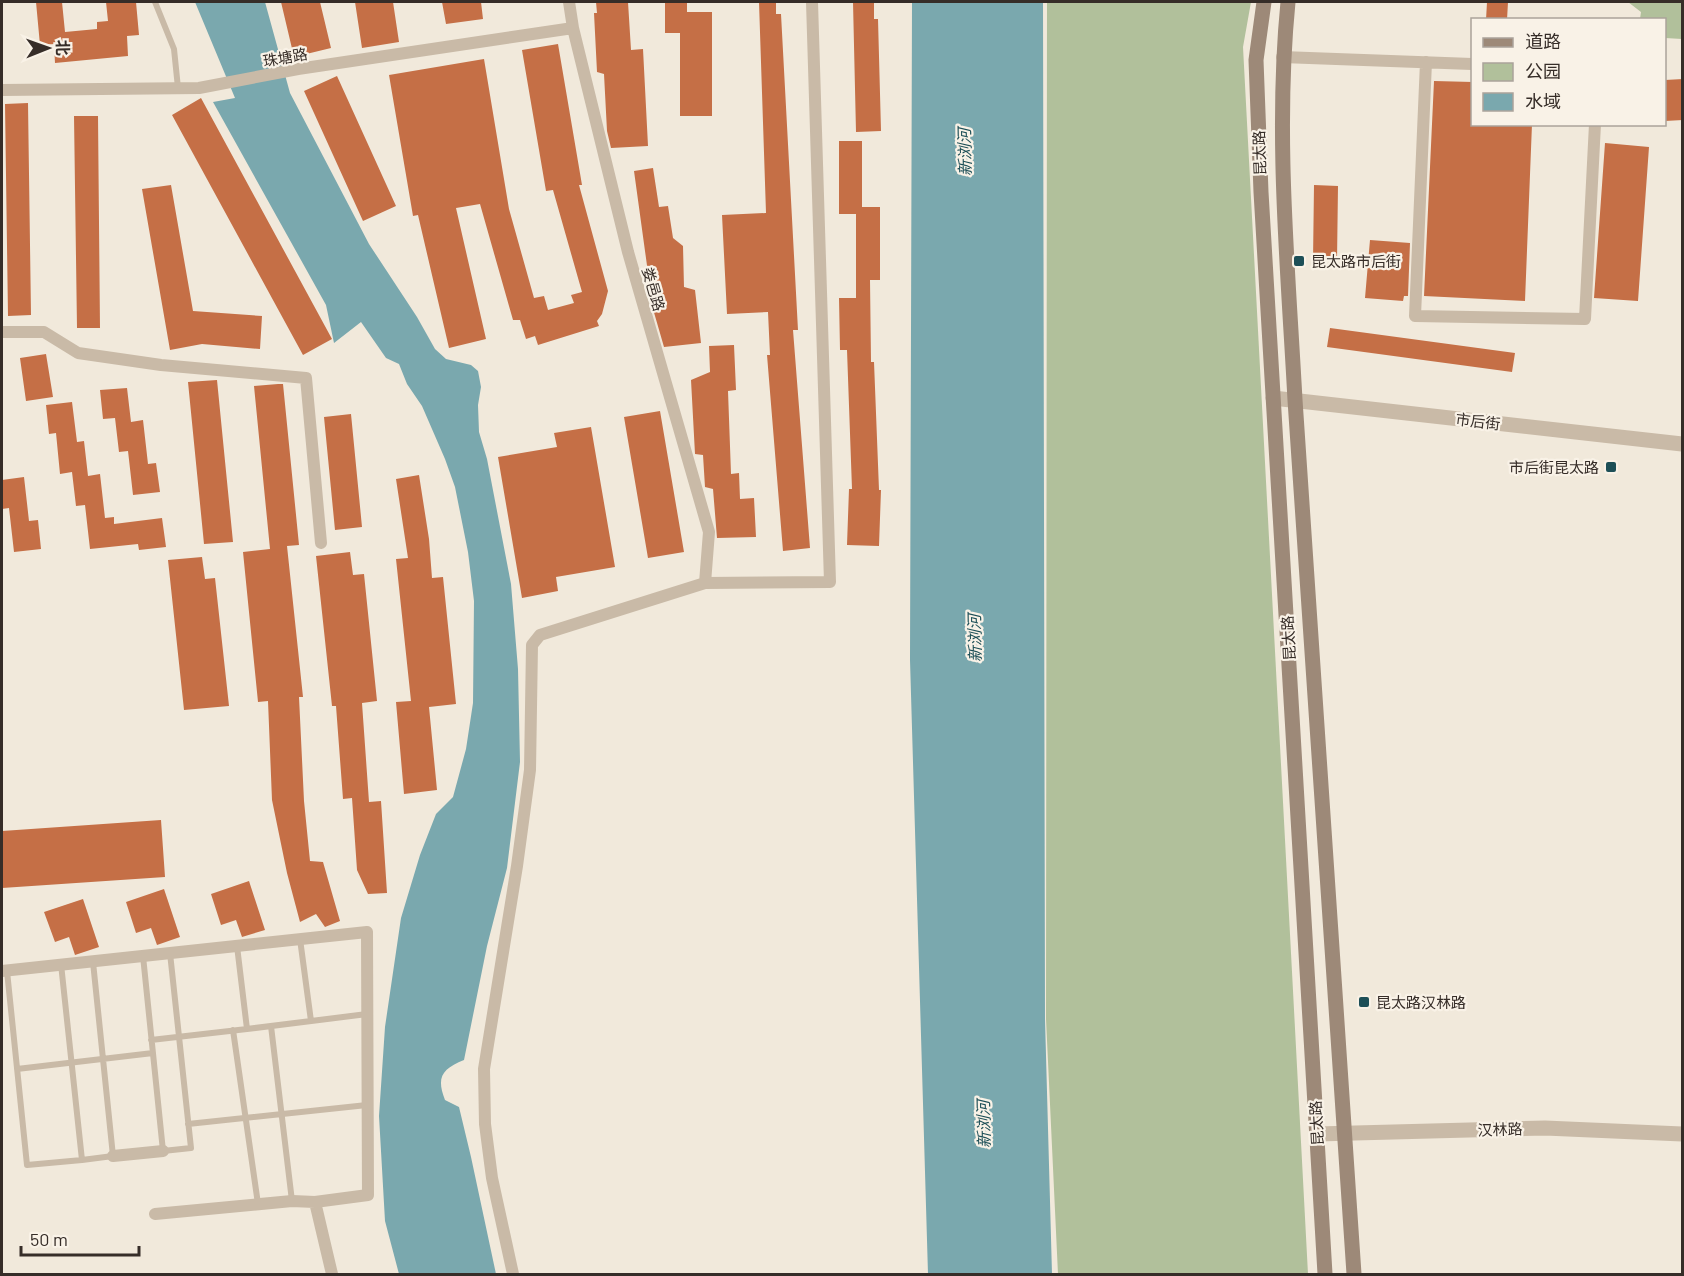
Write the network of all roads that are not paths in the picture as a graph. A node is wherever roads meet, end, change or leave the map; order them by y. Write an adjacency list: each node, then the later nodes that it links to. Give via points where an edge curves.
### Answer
1 (155, 2): 10 (lane, via 174,49)
2 (569, 2): 6 (street, 娄邑路)
3 (812, 2): 18 (street, via 830,582)
4 (1264, 2): 14 (main road, 昆太路, via 1256,60)
5 (1288, 2): 7 (main road, 昆太路)
6 (573, 28): 10 (street, 珠塘路, via 298,69 199,88); 18 (street, 娄邑路, via 628,252 709,532)
7 (1282, 57): 8 (street); 15 (main road, 昆太路, via 1284,194)
8 (1426, 62): 9 (street); 12 (street, via 1415,316 1586,319)
9 (1471, 64)
10 (178, 88): 11 (street, 珠塘路)
11 (2, 90)
12 (1594, 126)
13 (2, 332): 17 (street, via 44,332 78,353 149,364 306,378)
14 (1273, 398): 15 (street, 市后街); 42 (main road, 昆太路)
15 (1295, 400): 16 (street, 市后街); 41 (main road, 昆太路)
16 (1683, 444)
17 (321, 543)
18 (705, 584): 52 (street, via 540,635 532,645 530,770 484,1069 490,1167)
19 (300, 939): 20 (street); 26 (street, via 367,932); 27 (lane)
20 (237, 946): 21 (street); 29 (lane)
21 (170, 953): 22 (street); 31 (lane)
22 (143, 956): 23 (street); 32 (lane)
23 (93, 961): 24 (street); 34 (lane)
24 (62, 964): 25 (street); 35 (lane)
25 (4, 970): 36 (lane)
26 (367, 1014): 27 (lane); 37 (street)
27 (310, 1021): 28 (lane)
28 (271, 1026): 29 (lane); 38 (lane)
29 (247, 1029): 30 (lane)
30 (233, 1030): 31 (lane); 39 (lane)
31 (179, 1037): 32 (lane); 40 (lane)
32 (151, 1040): 33 (lane)
33 (153, 1053): 34 (lane); 44 (lane)
34 (103, 1059): 35 (lane); 45 (lane)
35 (72, 1063): 36 (lane); 46 (lane)
36 (17, 1069): 46 (lane, via 27,1165)
37 (367, 1105): 38 (lane); 48 (street, via 368,1195)
38 (282, 1114): 39 (lane); 47 (lane)
39 (246, 1118): 40 (lane); 49 (lane)
40 (188, 1124): 44 (lane, via 191,1148)
41 (1345, 1133): 42 (street, 汉林路); 43 (street, 汉林路, via 1545,1128); 54 (main road, 昆太路)
42 (1317, 1134): 53 (main road, 昆太路)
43 (1683, 1134)
44 (163, 1151): 45 (street)
45 (113, 1156): 46 (lane)
46 (82, 1160)
47 (292, 1201): 48 (street); 49 (street)
48 (315, 1202): 51 (street)
49 (258, 1204): 50 (street)
50 (155, 1214)
51 (332, 1275)
52 (513, 1275)
53 (1325, 1275)
54 (1354, 1275)

